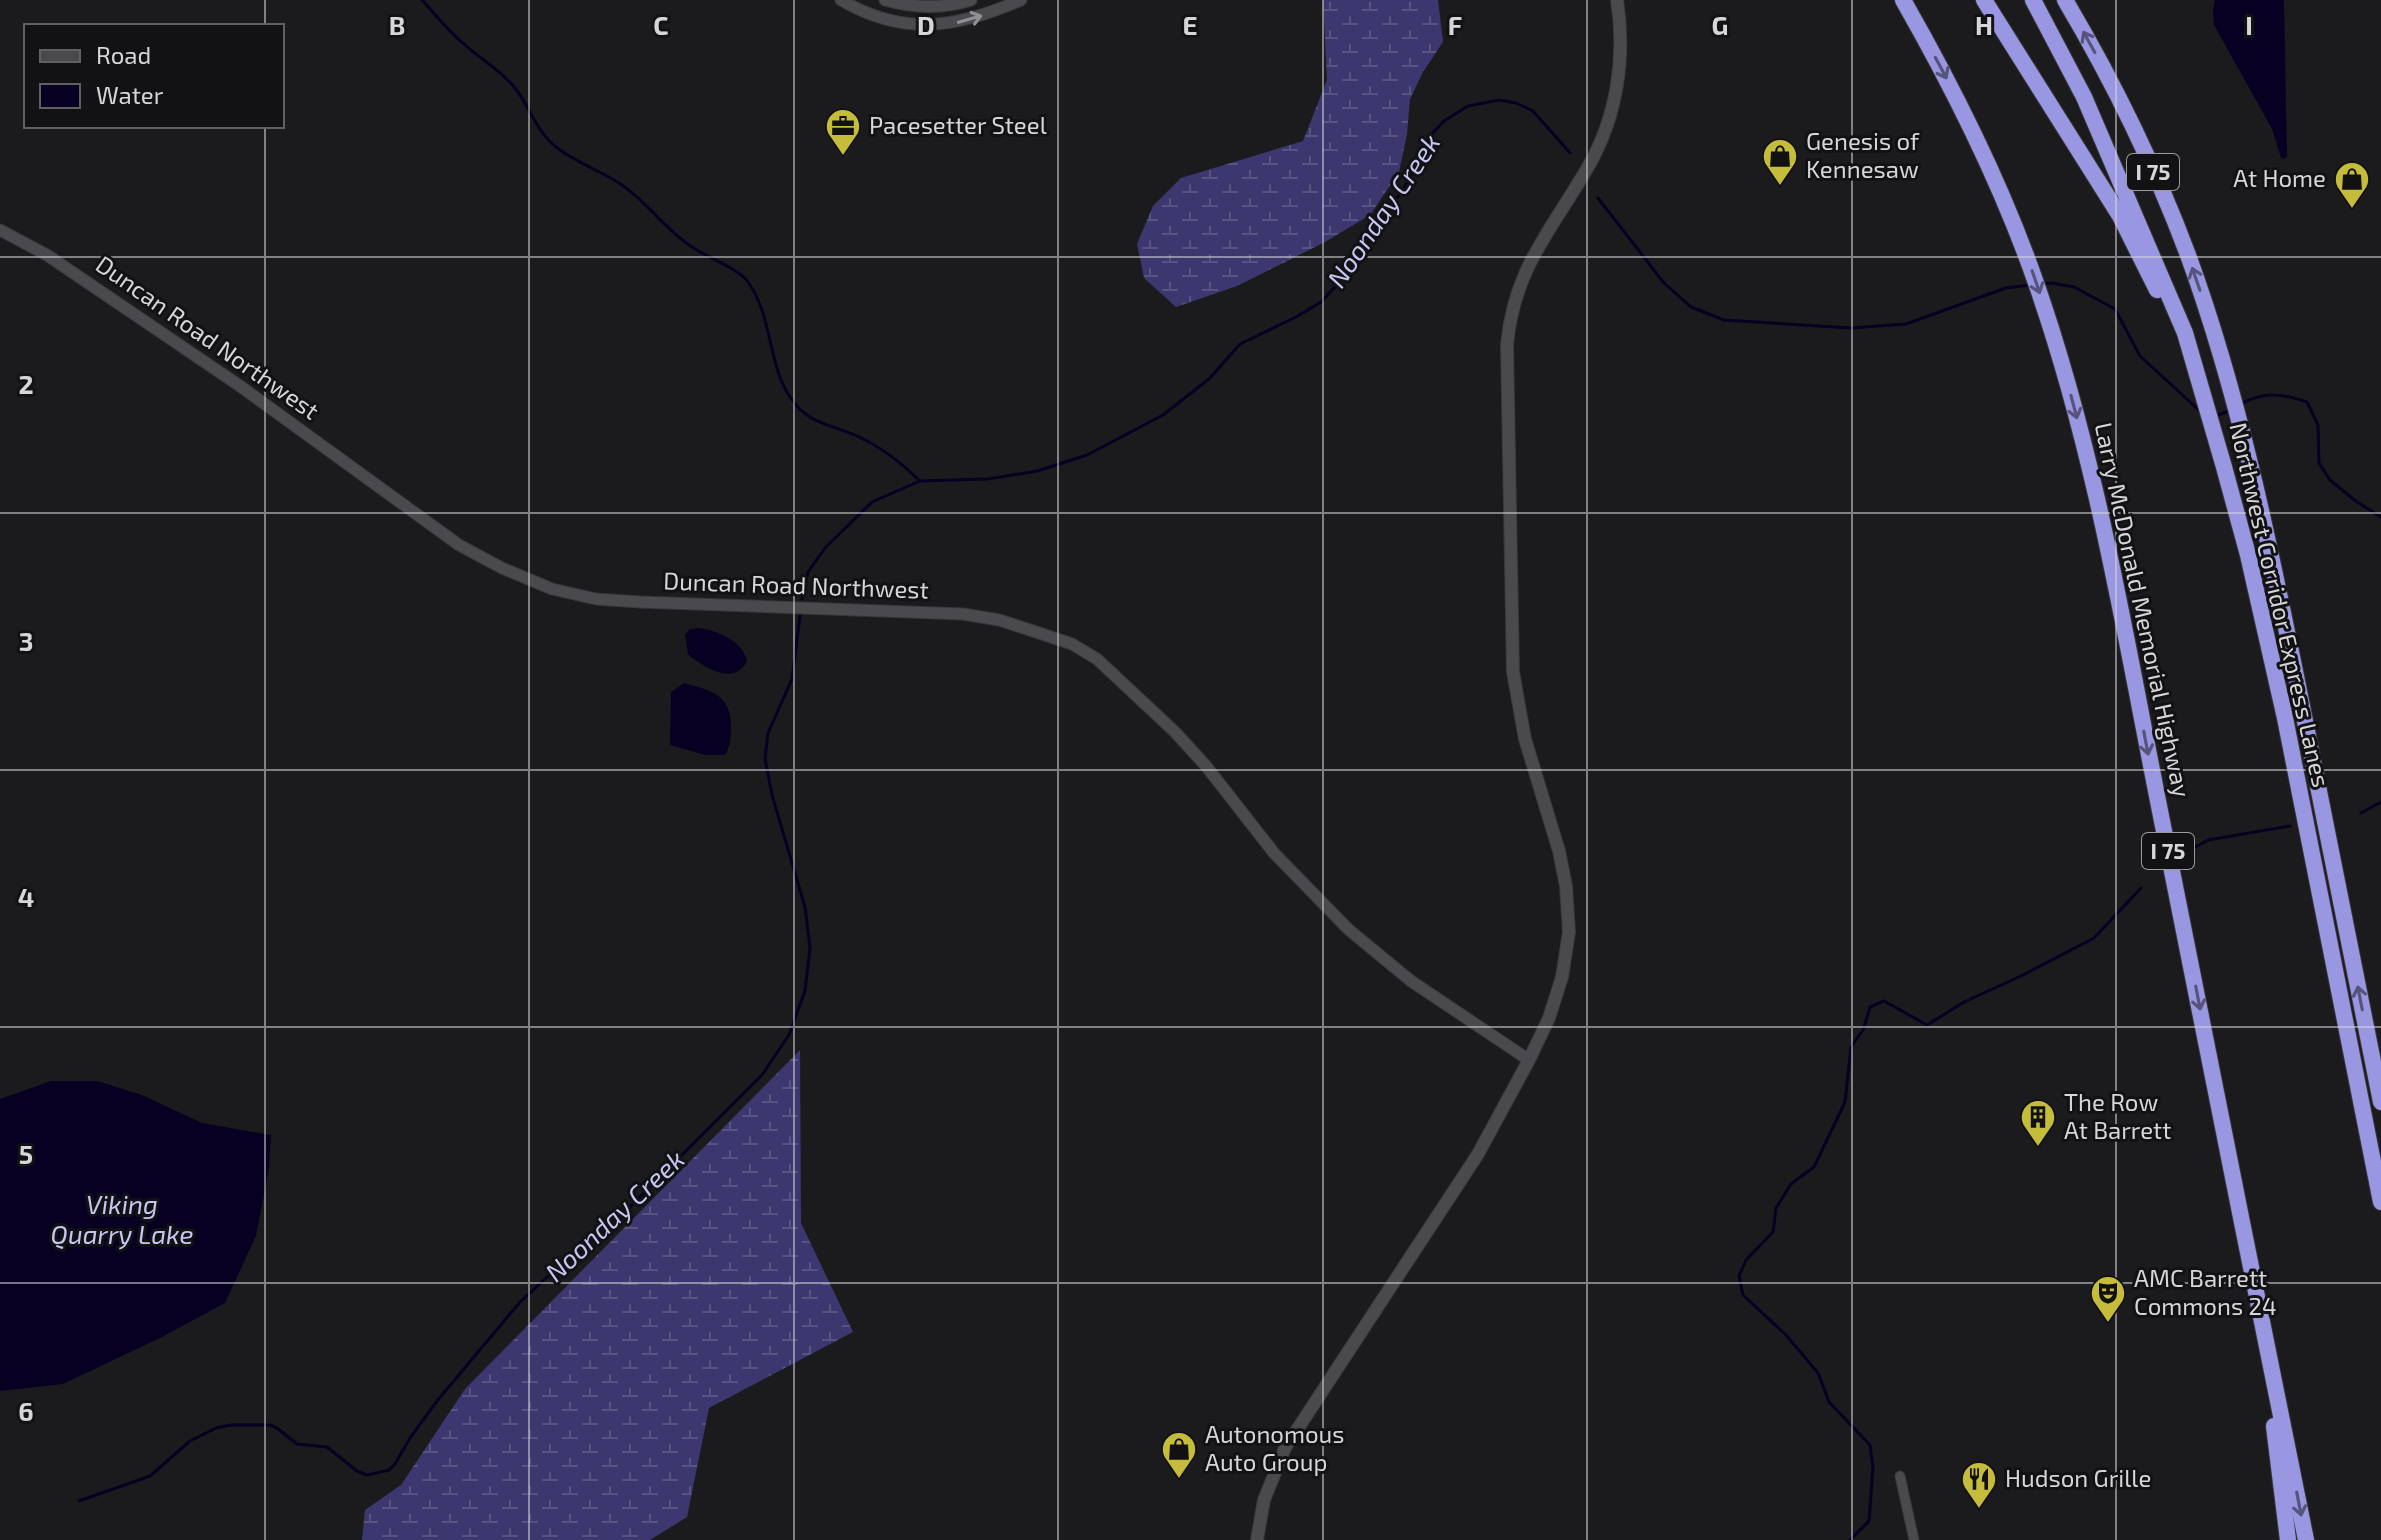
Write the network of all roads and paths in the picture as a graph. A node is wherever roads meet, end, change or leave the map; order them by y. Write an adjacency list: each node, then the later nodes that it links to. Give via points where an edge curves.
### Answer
1 (841, 0): 4 (street, one-way to 4, via 891,21 928,26 963,21)
2 (885, 0): 3 (street, via 933,7)
3 (971, 0)
4 (1021, 0)
5 (1617, 0): 12 (main road, via 1619,69 1607,123 1588,166 1528,263 1508,333 1513,672 1525,739 1563,869 1569,916 1556,1000)
6 (1903, 0): 15 (highway, Larry McDonald Memorial Highway / I 75, one-way to 15, via 1952,88 2018,234 2083,440)
7 (1984, 0): 11 (highway, via 2120,216)
8 (2033, 0): 11 (highway, via 2084,97)
9 (2065, 0): 13 (highway, I 75, one-way to 9, via 2274,570 2220,353 2147,157)
10 (0, 230): 12 (street, Duncan Road Northwest, via 47,255 227,378 459,545 552,589 640,602 963,614 1072,644 1097,659 1175,732 1274,853 1348,929 1411,981)
11 (2180, 332): 14 (highway, Northwest Corridor Express Lanes, via 2248,555)
12 (1529, 1060): 17 (main road, via 1478,1154 1289,1440 1269,1485)
13 (2381, 1102)
14 (2381, 1202)
15 (2272, 1373): 19 (highway); 20 (highway, Larry McDonald Memorial Highway / I 75, one-way to 20)
16 (1900, 1476): 18 (street)
17 (1257, 1540)
18 (1914, 1540)
19 (2288, 1540)
20 (2306, 1540)

